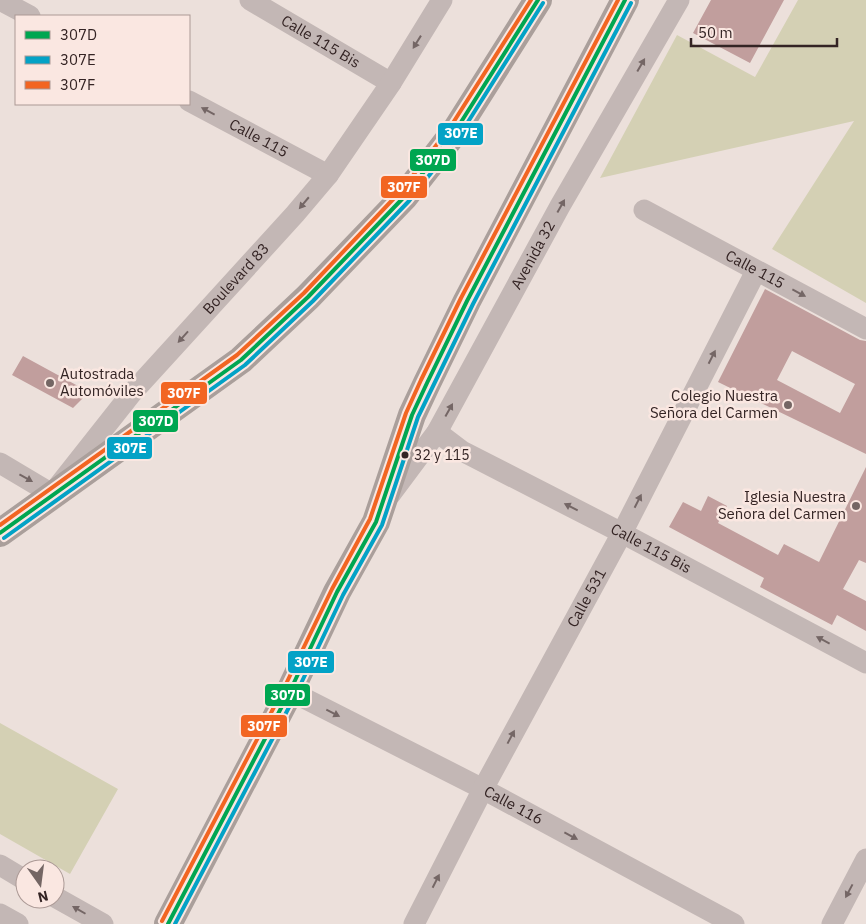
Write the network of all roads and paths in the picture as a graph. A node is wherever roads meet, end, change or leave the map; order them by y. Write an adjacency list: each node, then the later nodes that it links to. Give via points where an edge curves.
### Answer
1 (0, 0): 7 (street)
2 (250, 0): 8 (street, Calle 115 Bis)
3 (442, 0): 8 (street, Boulevard 83, one-way to 8)
4 (538, 0): 16 (highway, via 456,130 430,164 404,197 308,297 241,360)
5 (625, 0): 17 (highway, Avenida 32, via 412,415)
6 (678, 0): 14 (street, Avenida 32, one-way to 6, via 560,206)
7 (28, 15)
8 (391, 83): 10 (street, Boulevard 83)
9 (190, 101): 10 (street, Calle 115, one-way to 9)
10 (328, 175): 16 (street, Boulevard 83, one-way to 16, via 131,394)
11 (644, 210): 12 (street, Calle 115)
12 (756, 270): 13 (street, Calle 115, one-way to 13); 19 (street, Calle 531, one-way to 12)
13 (866, 329)
14 (437, 432): 17 (street, Avenida 32); 19 (street, Calle 115 Bis, one-way to 14, via 462,451)
15 (0, 463): 16 (street, one-way to 16)
16 (52, 494): 18 (highway, Boulevard 83)
17 (381, 507): 21 (highway, Avenida 32)
18 (0, 532)
19 (622, 533): 20 (street, Calle 115 Bis, one-way to 19); 22 (street, Calle 531, one-way to 19)
20 (866, 663)
21 (290, 691): 22 (street, Calle 116, one-way to 22); 30 (highway, Avenida 32)
22 (483, 789): 31 (street, Calle 531, one-way to 22); 32 (street, Calle 116, one-way to 32)
23 (866, 859): 33 (street, one-way to 33)
24 (0, 865): 25 (street)
25 (15, 874)
26 (65, 903): 29 (street, one-way to 26)
27 (0, 914): 28 (street)
28 (18, 924)
29 (103, 924)
30 (168, 924)
31 (414, 924)
32 (734, 924)
33 (832, 924)

